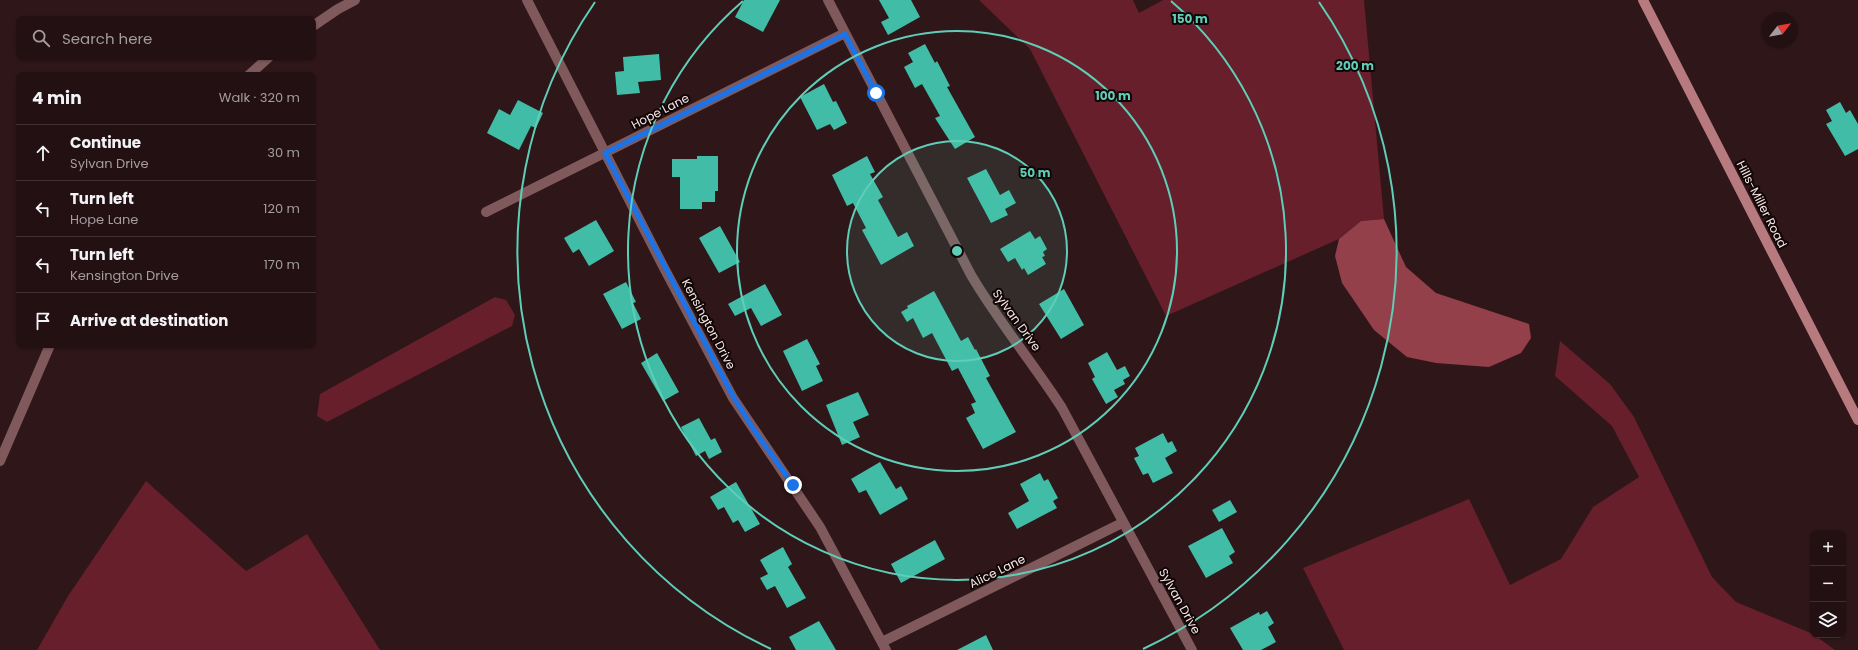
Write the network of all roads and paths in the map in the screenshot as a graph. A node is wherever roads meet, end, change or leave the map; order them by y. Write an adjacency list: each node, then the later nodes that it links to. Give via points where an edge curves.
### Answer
1 (355, 0): 5 (street)
2 (527, 0): 9 (street, Kensington Drive)
3 (828, 0): 6 (street, Sylvan Drive)
4 (1643, 0): 12 (street, Hills-Miller Road)
5 (316, 24)
6 (845, 34): 9 (street, Hope Lane); 14 (street, Sylvan Drive, via 970,275 1062,408)
7 (266, 60): 8 (street)
8 (252, 72)
9 (605, 153): 10 (street, Hope Lane); 15 (street, Kensington Drive, via 734,398 820,527)
10 (486, 212)
11 (49, 348): 13 (street)
12 (1858, 420)
13 (0, 461)
14 (1122, 522): 15 (street, Alice Lane); 16 (street, Sylvan Drive)
15 (884, 646)
16 (1192, 650)

